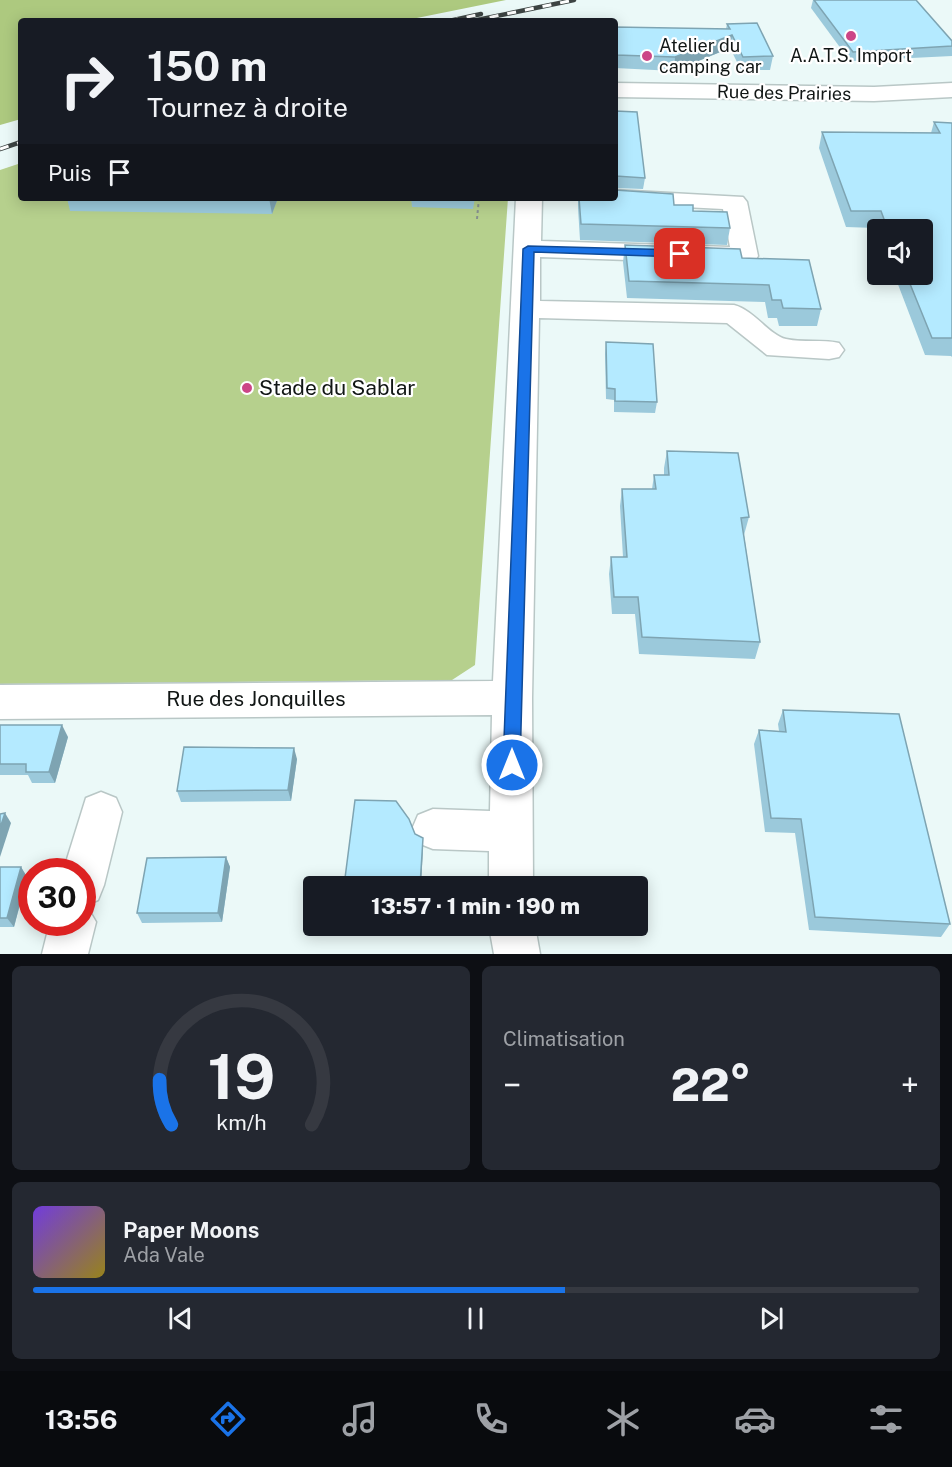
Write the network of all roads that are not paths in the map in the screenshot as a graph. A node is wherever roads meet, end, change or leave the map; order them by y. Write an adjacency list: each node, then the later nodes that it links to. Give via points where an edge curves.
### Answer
1 (618, 90): 2 (street, Rue des Prairies, via 874,94)
2 (952, 90)
3 (618, 198): 5 (street, via 734,201 745,256)
4 (530, 201): 5 (street)
5 (528, 249): 6 (street)
6 (526, 309): 7 (street, via 735,314 777,348); 8 (street)
7 (829, 350)
8 (512, 698): 9 (street, Rue des Jonquilles); 12 (street)
9 (0, 702)
10 (101, 812): 13 (street)
11 (433, 829): 12 (street)
12 (511, 832): 14 (street)
13 (89, 858)
14 (511, 876)
15 (70, 936): 17 (street)
16 (514, 936): 18 (street)
17 (65, 954)
18 (517, 954)

